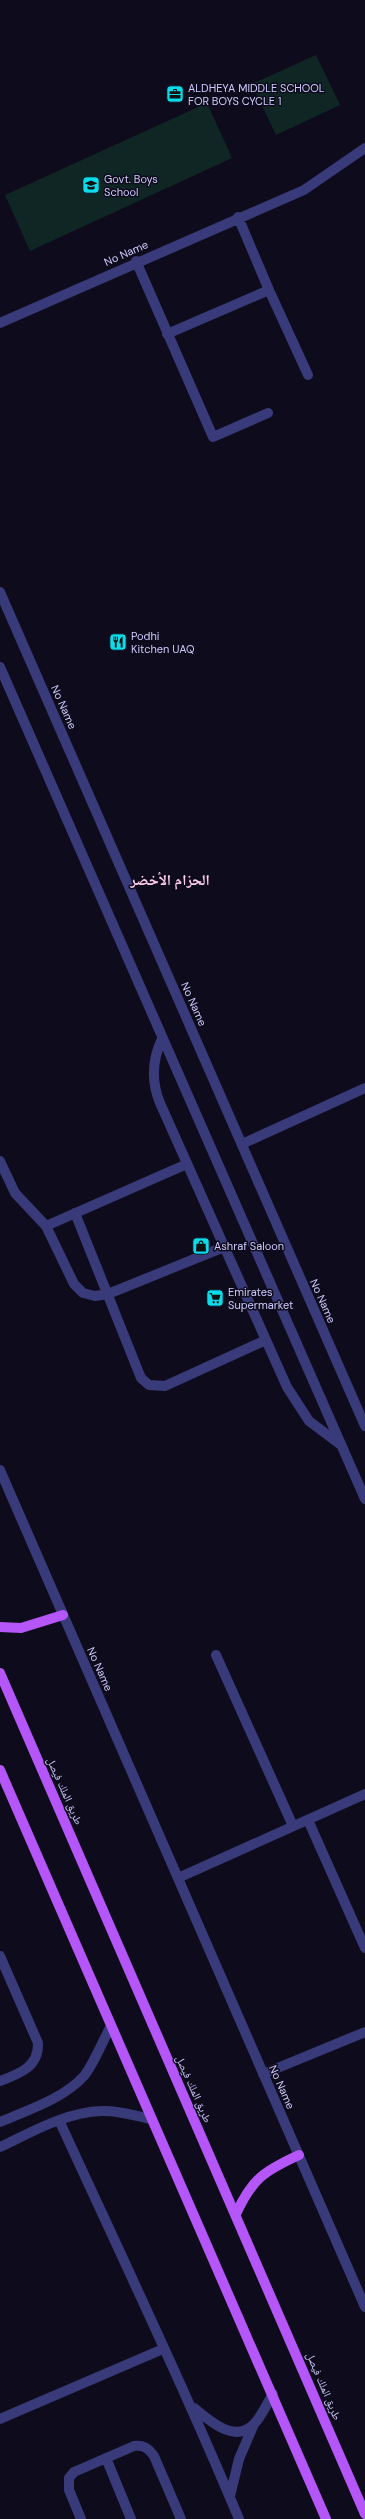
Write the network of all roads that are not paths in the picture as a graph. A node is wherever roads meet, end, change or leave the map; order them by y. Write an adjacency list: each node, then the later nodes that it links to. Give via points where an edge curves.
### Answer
1 (365, 148): 2 (street, No Name, via 304,190)
2 (238, 217): 3 (street, No Name); 4 (street)
3 (136, 261): 5 (street, No Name); 6 (street)
4 (269, 290): 6 (street); 7 (street)
5 (0, 323)
6 (167, 334): 8 (street, via 213,437)
7 (308, 375)
8 (268, 413)
9 (0, 592): 13 (street, No Name)
10 (0, 667): 11 (street)
11 (162, 1039): 15 (street, via 154,1060 153,1082); 22 (street)
12 (365, 1088): 13 (street)
13 (242, 1144): 21 (street, No Name)
14 (0, 1160): 17 (street, via 15,1193)
15 (187, 1164): 16 (street); 18 (street)
16 (75, 1213): 17 (street); 19 (street)
17 (46, 1226): 19 (street, via 74,1284 83,1293 95,1296)
18 (224, 1247): 19 (street); 20 (street)
19 (108, 1294): 20 (street, via 141,1378 154,1386 170,1384)
20 (266, 1340): 22 (street, via 297,1405 309,1421)
21 (365, 1426)
22 (341, 1445): 24 (street)
23 (0, 1470): 25 (street, No Name)
24 (365, 1498)
25 (63, 1615): 26 (main road, via 21,1628); 33 (street, No Name)
26 (0, 1627)
27 (216, 1655): 32 (street)
28 (0, 1673): 45 (main road, طريق الملك فيصل)
29 (0, 1770): 36 (main road)
30 (365, 1794): 31 (street)
31 (308, 1820): 32 (street); 34 (street)
32 (293, 1826): 33 (street)
33 (178, 1878): 38 (street, No Name)
34 (365, 1948)
35 (0, 1956): 39 (street, via 38,2043 38,2052 32,2066)
36 (111, 2026): 40 (main road); 42 (street, via 85,2075 74,2085 50,2100)
37 (365, 2032): 38 (street)
38 (264, 2074): 44 (street, No Name)
39 (0, 2081)
40 (151, 2119): 41 (street, via 103,2110 84,2112); 48 (main road)
41 (59, 2120): 43 (street); 47 (street)
42 (0, 2122)
43 (0, 2146)
44 (299, 2155): 45 (main road, via 273,2167 258,2178 246,2193); 46 (street, No Name)
45 (236, 2214): 54 (main road, طريق الملك فيصل)
46 (365, 2307)
47 (163, 2349): 49 (street); 50 (street)
48 (273, 2394): 51 (street); 59 (main road)
49 (192, 2406): 51 (street, via 223,2430 239,2431); 53 (street)
50 (0, 2419)
51 (254, 2424): 53 (street, via 239,2459)
52 (106, 2458): 55 (street, via 74,2472 69,2478 69,2490); 56 (street); 57 (street, via 134,2446 148,2448 154,2456)
53 (230, 2496): 58 (street)
54 (365, 2514)
55 (81, 2519)
56 (131, 2519)
57 (181, 2519)
58 (239, 2519)
59 (326, 2519)

